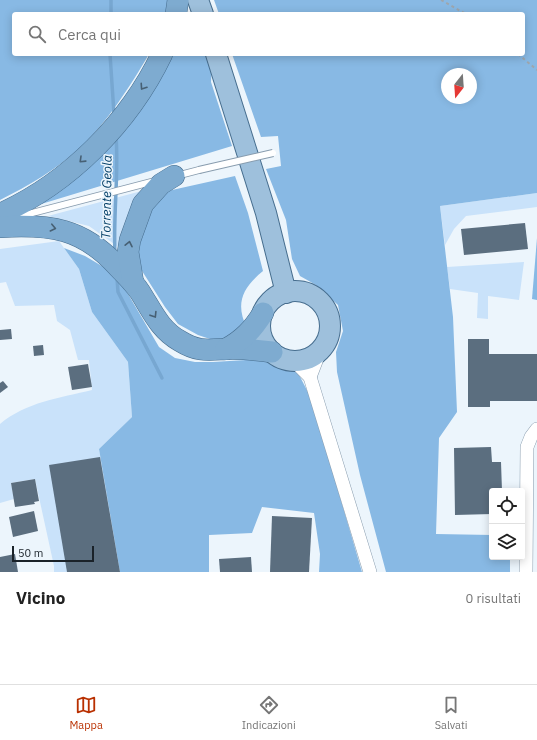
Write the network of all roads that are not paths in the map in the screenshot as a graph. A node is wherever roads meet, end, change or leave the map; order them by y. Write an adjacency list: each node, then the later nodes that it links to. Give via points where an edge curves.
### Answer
1 (178, 0): 3 (highway)
2 (198, 0): 4 (main road)
3 (176, 12)
4 (202, 12)
5 (161, 56): 9 (highway, one-way to 9, via 154,71 115,125 77,164 59,180)
6 (217, 56): 13 (main road, via 266,213)
7 (273, 153): 8 (lane, bridge)
8 (174, 176): 10 (lane); 12 (highway, one-way to 8, via 128,252 143,204 161,184)
9 (0, 214)
10 (0, 221)
11 (0, 227): 12 (highway, one-way to 12, via 44,226 83,237 114,261)
12 (133, 282): 15 (highway, one-way to 15, via 164,331 195,349)
13 (286, 293): 14 (main road, via 272,300); 16 (main road, via 308,294 326,309 330,331 327,342)
14 (263, 313): 15 (highway, via 254,328 239,342); 17 (main road, via 261,334)
15 (226, 349): 17 (highway)
16 (320, 351): 18 (main road, via 303,360); 19 (street)
17 (272, 352): 18 (main road, via 286,360)
18 (294, 361): 19 (street)
19 (310, 377): 21 (street)
20 (537, 429): 22 (street, via 527,447)
21 (370, 572)
22 (526, 572)

